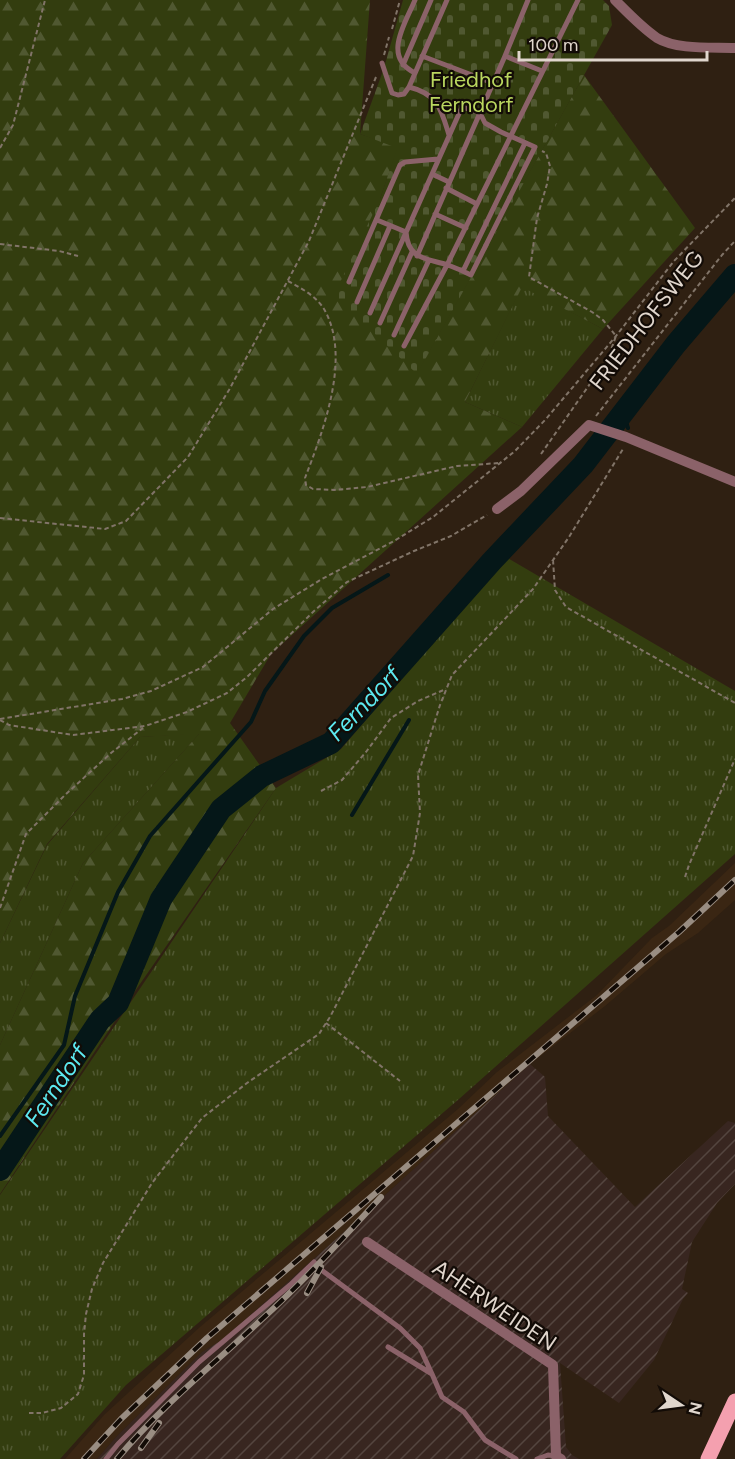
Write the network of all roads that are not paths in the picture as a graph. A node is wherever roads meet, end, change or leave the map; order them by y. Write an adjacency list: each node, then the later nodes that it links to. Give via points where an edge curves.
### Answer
1 (415, 0): 11 (lane, via 398,43)
2 (431, 0): 11 (lane)
3 (447, 0): 8 (lane)
4 (528, 0): 9 (lane)
5 (578, 0): 12 (lane)
6 (615, 0): 7 (street, via 659,39 685,47)
7 (735, 48)
8 (422, 56): 13 (lane); 14 (lane)
9 (505, 56): 12 (lane); 14 (lane)
10 (382, 63): 15 (lane, via 392,93 404,94)
11 (403, 65): 13 (lane)
12 (542, 71): 18 (lane)
13 (415, 73): 15 (lane)
14 (493, 83): 16 (lane)
15 (409, 87): 17 (lane, via 432,98 441,108)
16 (480, 113): 17 (lane, via 462,107); 18 (lane, via 484,123); 22 (lane)
17 (449, 135): 20 (lane)
18 (511, 137): 19 (lane); 23 (lane)
19 (525, 143): 32 (lane); 32 (lane, via 535,147 471,275)
20 (438, 159): 21 (lane); 25 (lane, via 400,165)
21 (432, 174): 22 (lane); 28 (lane)
22 (448, 185): 23 (lane); 24 (lane)
23 (477, 204): 27 (lane)
24 (435, 214): 27 (lane); 29 (lane)
25 (377, 220): 26 (lane); 33 (lane)
26 (390, 226): 28 (lane); 34 (lane)
27 (466, 228): 31 (lane)
28 (406, 232): 29 (lane); 35 (lane)
29 (415, 254): 30 (lane); 36 (lane)
30 (429, 260): 31 (lane); 37 (lane)
31 (447, 265): 32 (lane); 38 (lane)
32 (463, 271)
33 (349, 282)
34 (357, 302)
35 (370, 313)
36 (380, 323)
37 (394, 335)
38 (404, 346)
39 (735, 482): 40 (street, via 589,425)
40 (497, 509)
41 (367, 1242): 46 (street, AHERWEIDEN, via 553,1365)
42 (388, 1347): 43 (lane)
43 (432, 1374): 47 (lane, via 420,1348 400,1328 314,1262 199,1362); 48 (lane, via 442,1397 464,1412 485,1440)
44 (735, 1401): 45 (main road)
45 (731, 1424): 50 (main road)
46 (559, 1457): 49 (lane)
47 (106, 1459)
48 (516, 1459)
49 (537, 1459)
50 (708, 1459)

